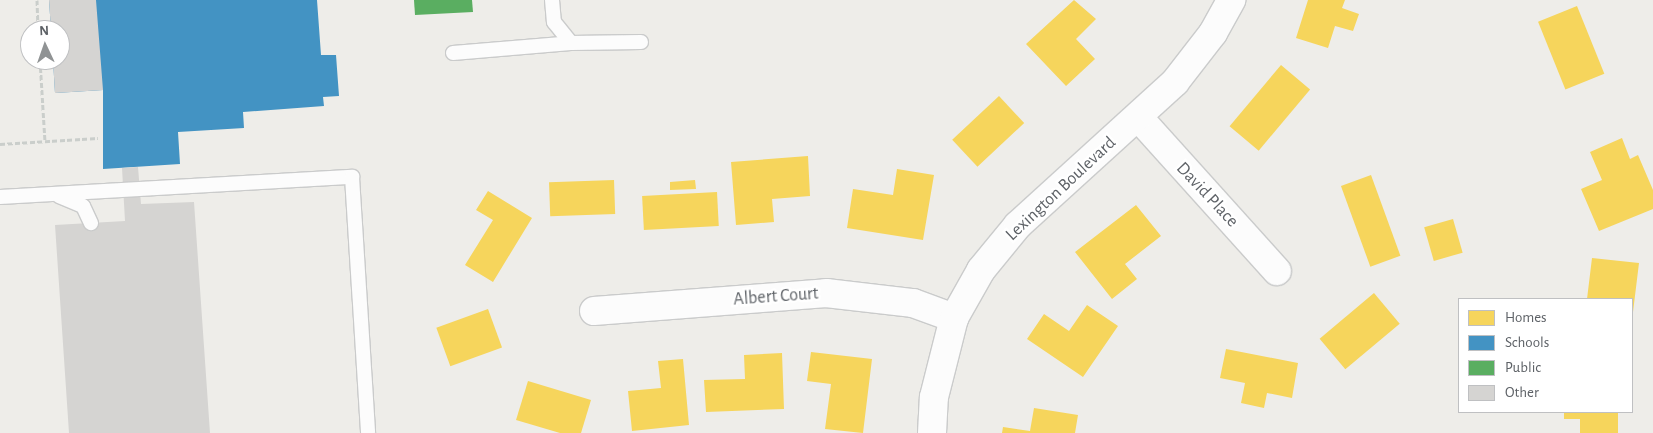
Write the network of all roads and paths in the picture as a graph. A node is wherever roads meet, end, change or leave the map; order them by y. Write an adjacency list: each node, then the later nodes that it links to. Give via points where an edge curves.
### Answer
1 (36, 0): 4 (path)
2 (552, 0): 6 (lane, via 554,22)
3 (1231, 0): 9 (street, Lexington Boulevard, via 1202,47)
4 (37, 20)
5 (641, 42): 6 (lane)
6 (571, 44): 7 (lane)
7 (452, 53)
8 (41, 70): 11 (path)
9 (1139, 118): 16 (street, David Place); 18 (street, Lexington Boulevard, via 1018,224 981,270)
10 (98, 138): 11 (path)
11 (45, 142): 12 (path)
12 (0, 144)
13 (51, 193): 14 (lane); 15 (lane, via 84,206); 19 (lane, via 352,177)
14 (0, 197)
15 (91, 223)
16 (1277, 271)
17 (594, 311): 18 (street, Albert Court, via 826,293 913,304)
18 (954, 318): 20 (street, Lexington Boulevard, via 934,397)
19 (368, 433)
20 (932, 433)

